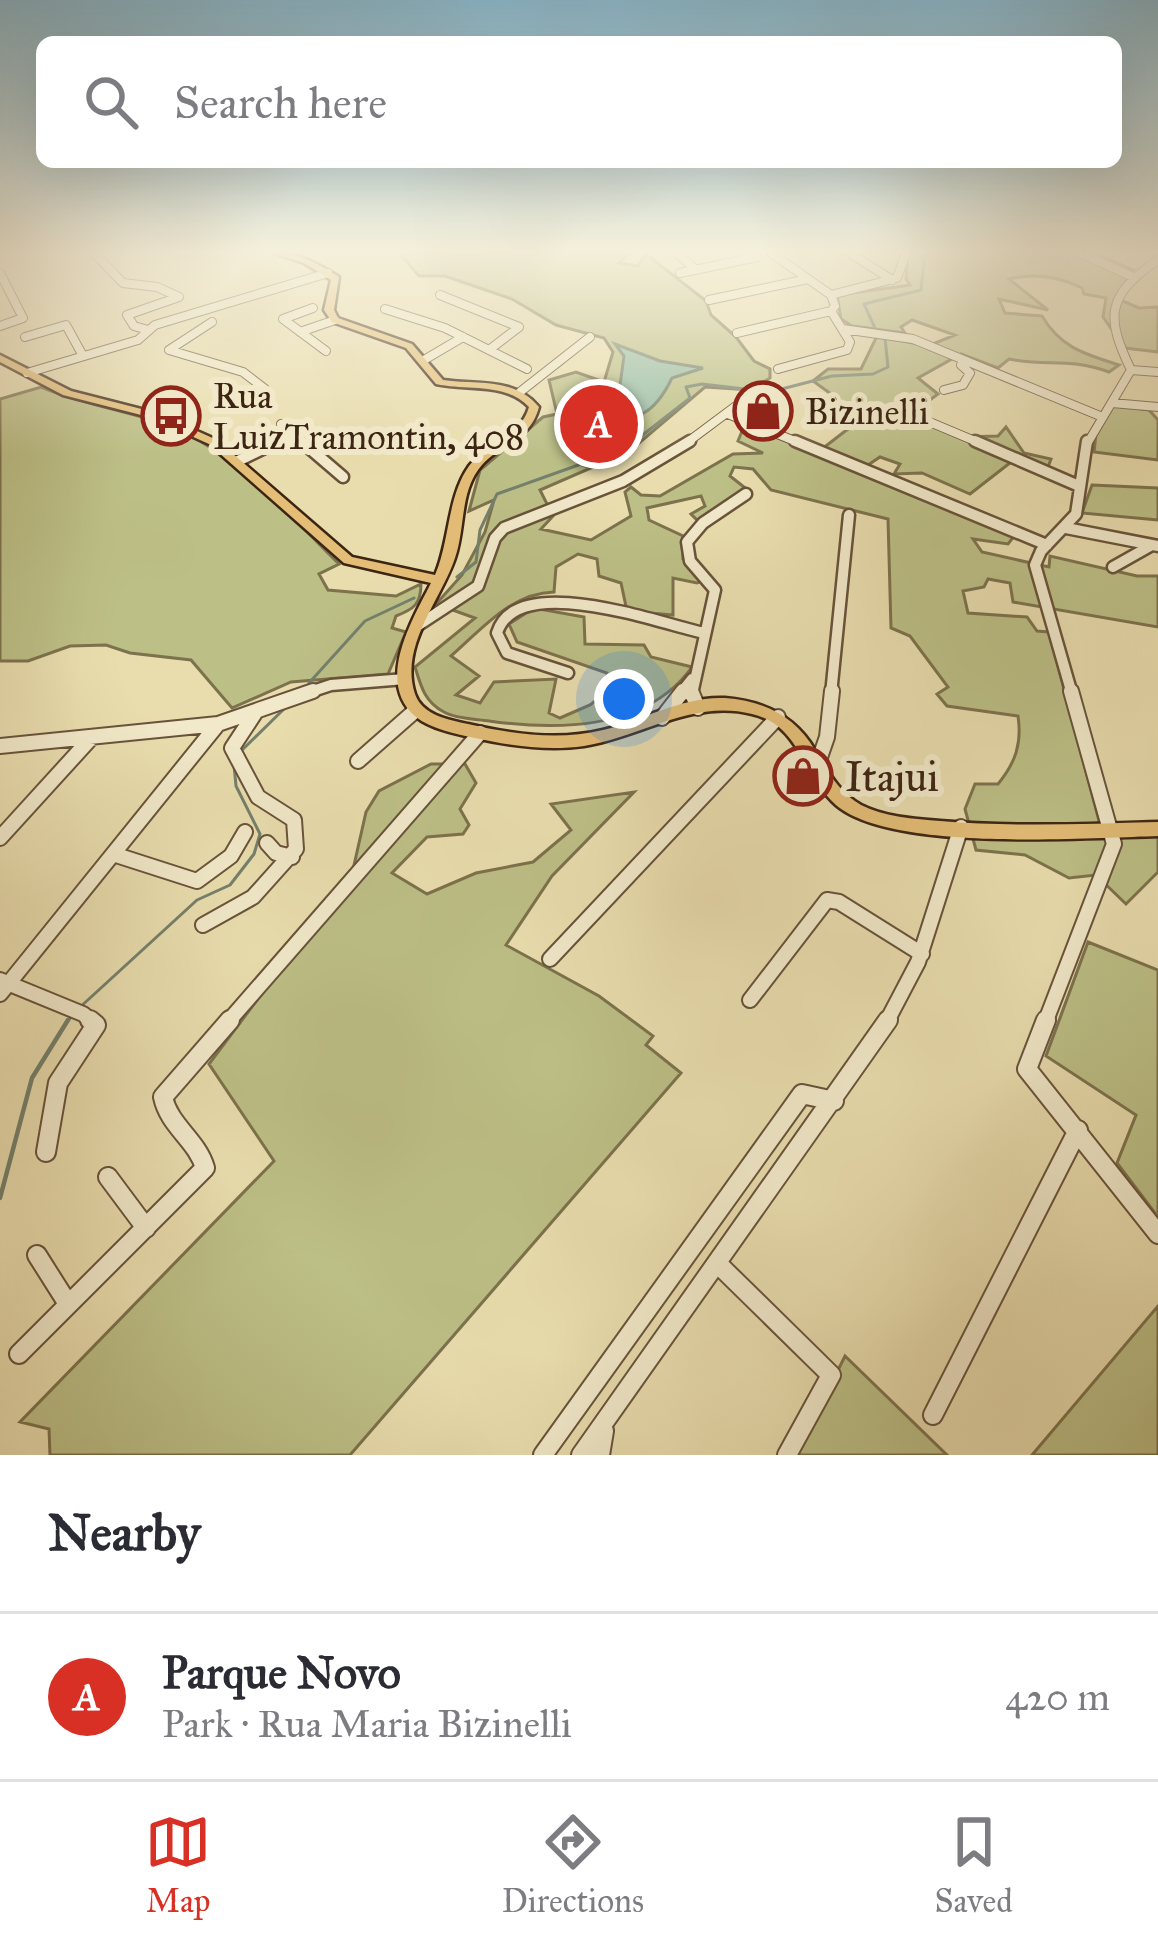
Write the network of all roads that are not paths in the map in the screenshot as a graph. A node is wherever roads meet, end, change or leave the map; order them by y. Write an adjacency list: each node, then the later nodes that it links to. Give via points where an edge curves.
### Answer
1 (131, 321): 13 (street)
2 (175, 321): 13 (street)
3 (211, 321): 30 (street, via 169,350)
4 (285, 321): 14 (street)
5 (331, 321): 14 (street)
6 (337, 321): 22 (main road)
7 (418, 321): 17 (street)
8 (503, 321): 19 (street, via 519,327)
9 (789, 321): 15 (street)
10 (837, 321): 12 (street)
11 (1113, 321): 27 (street)
12 (842, 328): 24 (street, via 913,339); 26 (street, via 850,344 844,352)
13 (146, 332): 21 (street)
14 (300, 332): 20 (street)
15 (737, 333)
16 (25, 337): 21 (street, via 66,326)
17 (463, 337): 19 (street); 22 (street)
18 (590, 337): 32 (street)
19 (489, 350): 25 (street)
20 (326, 351)
21 (83, 356): 29 (street)
22 (422, 357): 32 (main road, via 440,382)
23 (0, 358): 29 (main road)
24 (965, 361): 31 (street, via 963,385); 38 (street)
25 (527, 369)
26 (778, 369)
27 (1131, 370): 28 (street); 34 (street)
28 (1158, 372)
29 (27, 373): 41 (main road, via 67,393 172,422)
30 (265, 388)
31 (944, 390)
32 (520, 392): 50 (main road, via 533,415 472,468)
33 (744, 400): 36 (street)
34 (1112, 403): 35 (street); 38 (street)
35 (1158, 407)
36 (728, 415): 47 (street); 51 (street, via 614,485 504,528 478,586)
37 (913, 415): 43 (street)
38 (1100, 416): 43 (street)
39 (281, 424): 40 (street)
40 (297, 433): 41 (street); 42 (street)
41 (238, 461): 50 (main road, via 348,560)
42 (343, 477)
43 (1079, 486): 46 (street)
44 (746, 494): 52 (street, via 685,542 686,557 714,583)
45 (849, 515): 67 (street)
46 (1066, 528): 47 (street); 48 (street)
47 (1047, 545): 69 (street, via 1036,577)
48 (1155, 545): 49 (street)
49 (1112, 567)
50 (439, 580): 51 (main road)
51 (417, 626): 54 (main road)
52 (704, 633): 53 (street, via 548,602 503,617 496,633 507,653); 55 (street)
53 (568, 673)
54 (405, 679): 57 (main road); 58 (street, via 343,682)
55 (692, 679): 56 (street); 60 (street)
56 (698, 708): 59 (main road, via 728,704); 60 (main road)
57 (416, 710): 62 (main road); 66 (street)
58 (256, 712): 61 (street); 63 (street)
59 (778, 717): 67 (main road); 78 (street)
60 (662, 718): 62 (main road, via 575,740)
61 (218, 724): 63 (street); 64 (street); 74 (street)
62 (480, 733): 85 (street, via 163,1097 165,1113 206,1168)
63 (241, 734): 75 (street, via 237,755 258,797 295,820)
64 (93, 736): 65 (street); 72 (street)
65 (0, 746)
66 (358, 761)
67 (818, 763): 68 (main road, via 841,801 862,814)
68 (961, 827): 69 (main road); 77 (street)
69 (1113, 829): 70 (main road); 82 (street, via 1112,853 1027,1069)
70 (1158, 829)
71 (245, 832): 74 (street, via 231,856 194,881)
72 (0, 838)
73 (267, 843): 75 (street)
74 (113, 854): 79 (street)
75 (292, 857): 76 (street, via 253,897)
76 (203, 925)
77 (922, 953): 80 (street, via 827,900); 81 (street)
78 (550, 959)
79 (3, 986): 83 (street, via 76,1011 96,1030 58,1082)
80 (750, 1000)
81 (834, 1101): 88 (street); 93 (street, via 802,1094)
82 (1078, 1130): 86 (street); 91 (street)
83 (46, 1152)
84 (108, 1178): 85 (street)
85 (146, 1228): 89 (street)
86 (1158, 1234)
87 (37, 1255): 89 (street)
88 (719, 1265): 92 (street); 96 (street, via 831,1375)
89 (68, 1304): 90 (street)
90 (19, 1354)
91 (933, 1415)
92 (604, 1430): 94 (street); 95 (street)
93 (543, 1455)
94 (581, 1455)
95 (600, 1455)
96 (787, 1455)

